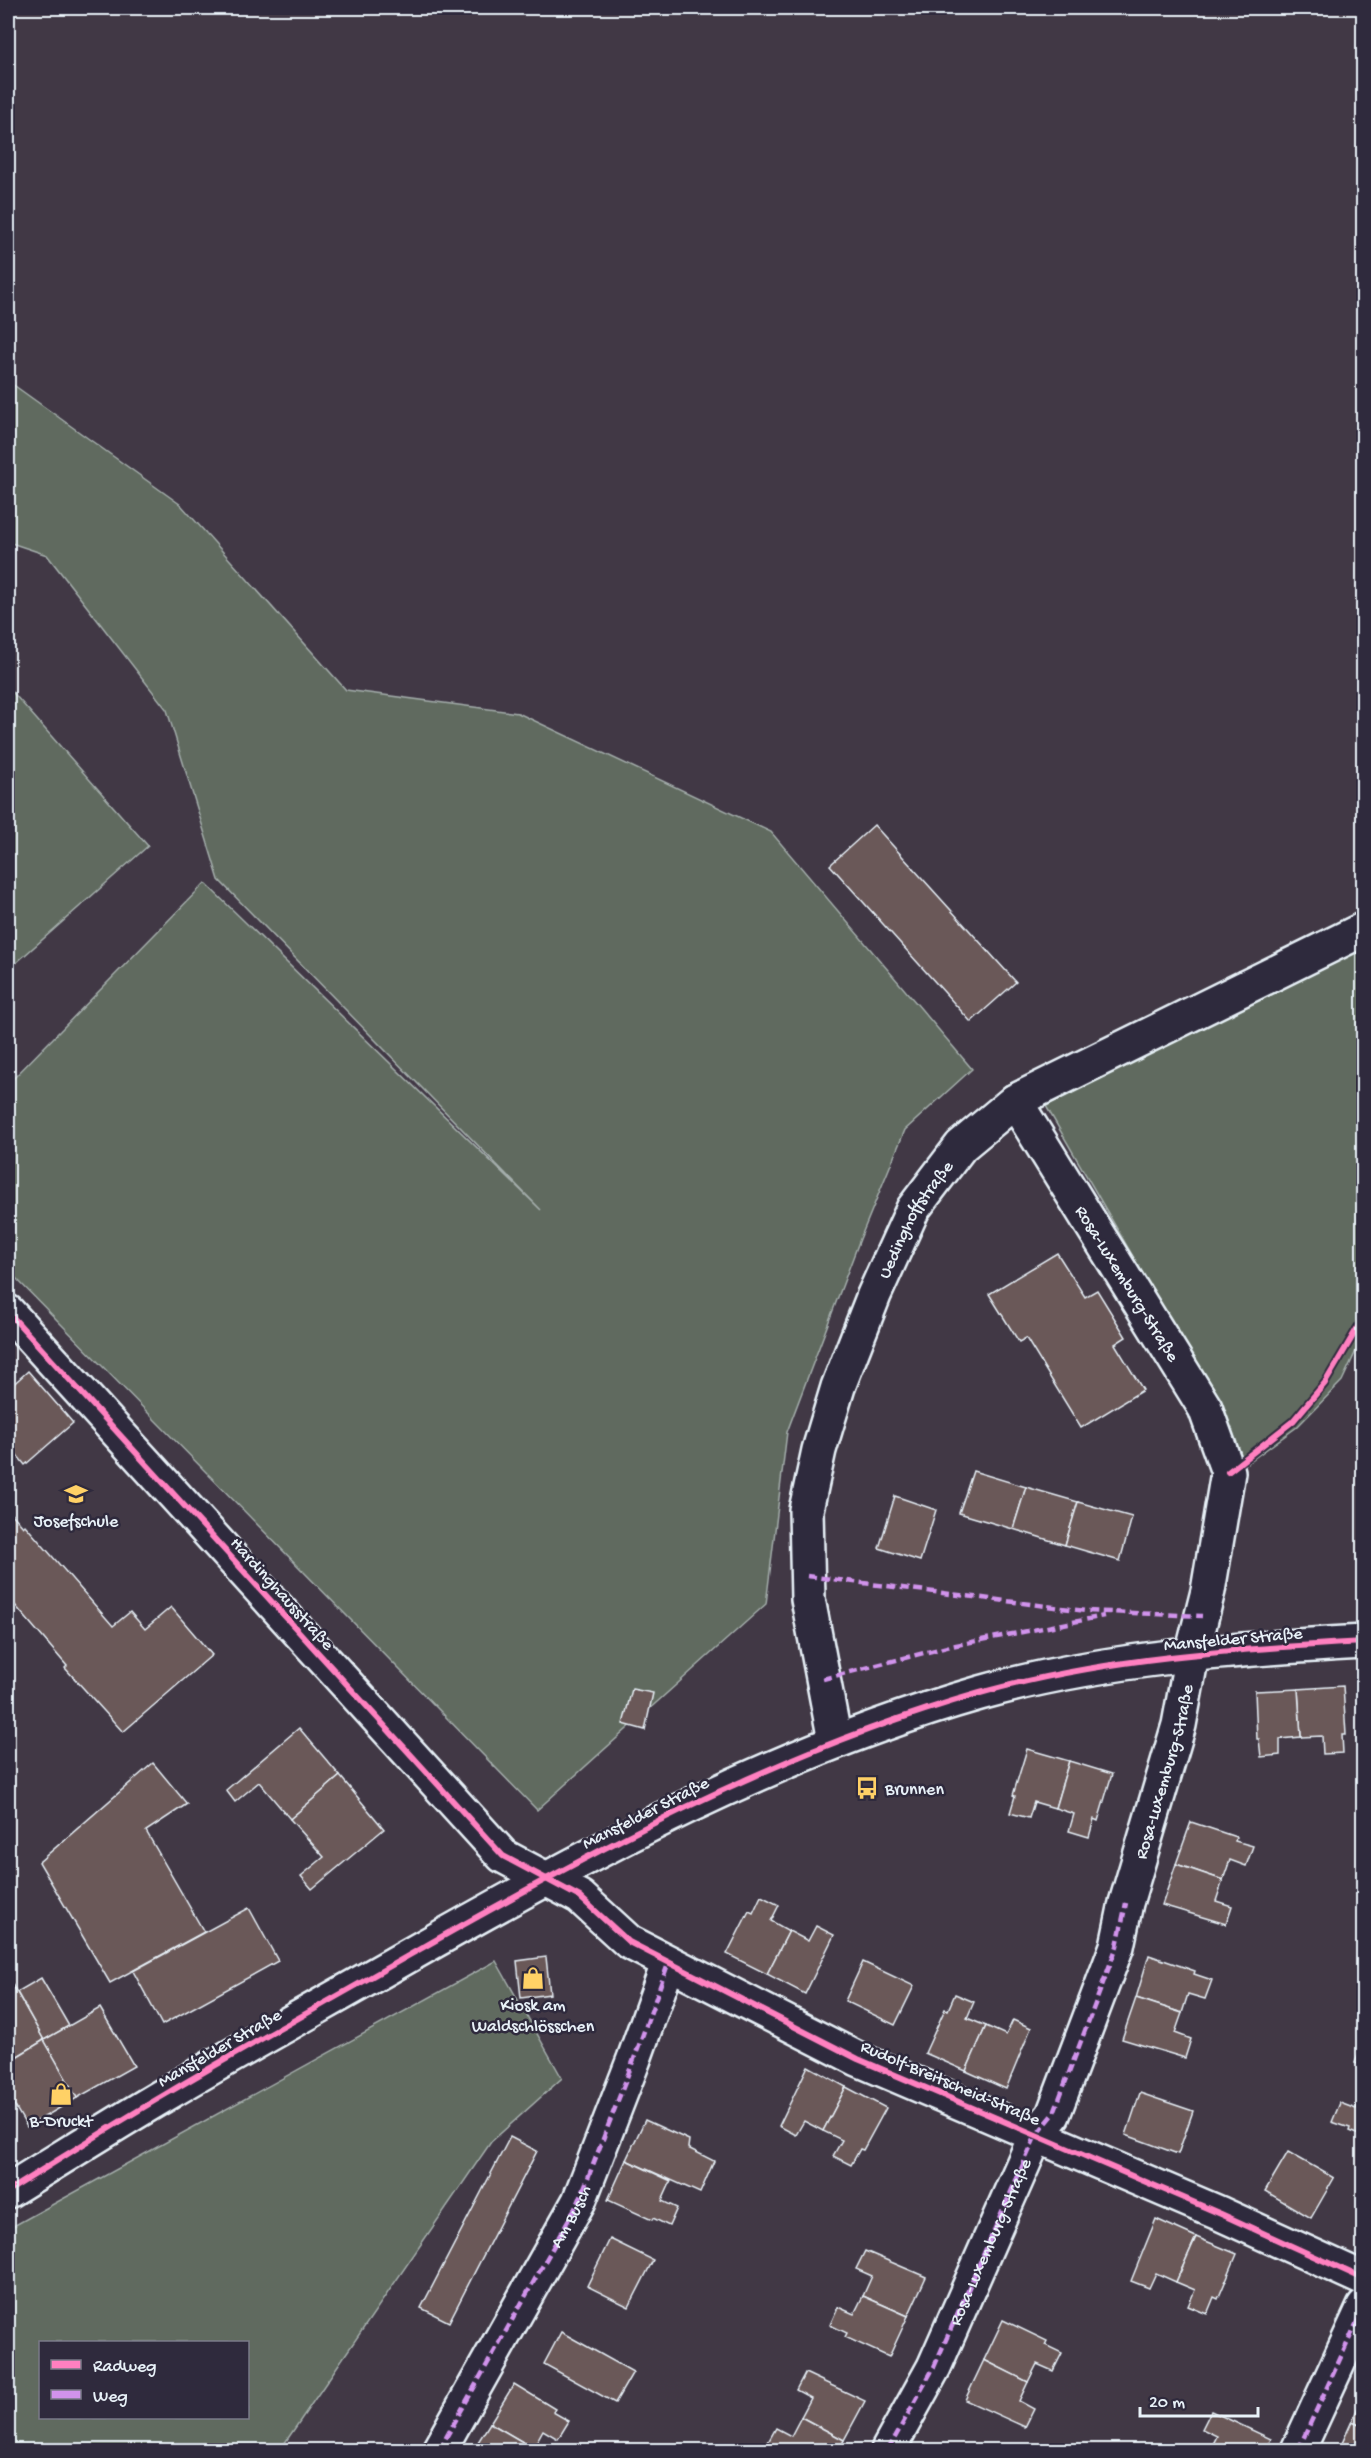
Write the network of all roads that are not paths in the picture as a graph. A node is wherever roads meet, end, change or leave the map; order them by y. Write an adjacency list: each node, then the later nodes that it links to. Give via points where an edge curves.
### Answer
1 (1364, 929): 2 (street, Uedinghoffstraße)
2 (1015, 1101): 5 (street, Rosa-Luxemburg-Straße, via 1205,1408 1228,1472 1208,1592); 6 (street, Uedinghoffstraße, via 961,1146 913,1209 837,1387 819,1450 806,1509 808,1599)
3 (8, 1312): 7 (street, Hardinghausstraße, via 503,1856)
4 (1364, 1642): 5 (street, Mansfelder Straße)
5 (1192, 1655): 6 (street, Mansfelder Straße, via 1074,1673 980,1693); 9 (street, Rosa-Luxemburg-Straße, via 1179,1725 1126,1903 1118,1946 1053,2115)
6 (836, 1741): 7 (street, Mansfelder Straße, via 667,1815)
7 (546, 1880): 8 (street, Rudolf-Breitscheid-Straße, via 580,1897 629,1942); 10 (street, Mansfelder Straße, via 166,2094)
8 (668, 1964): 9 (street, Rudolf-Breitscheid-Straße, via 858,2059); 13 (street, Am Busch, via 579,2201)
9 (1036, 2135): 11 (street, Rudolf-Breitscheid-Straße); 14 (street, Rosa-Luxemburg-Straße, via 934,2367)
10 (8, 2191)
11 (1364, 2279)
12 (1364, 2307): 15 (street)
13 (439, 2451)
14 (888, 2451)
15 (1298, 2451)

